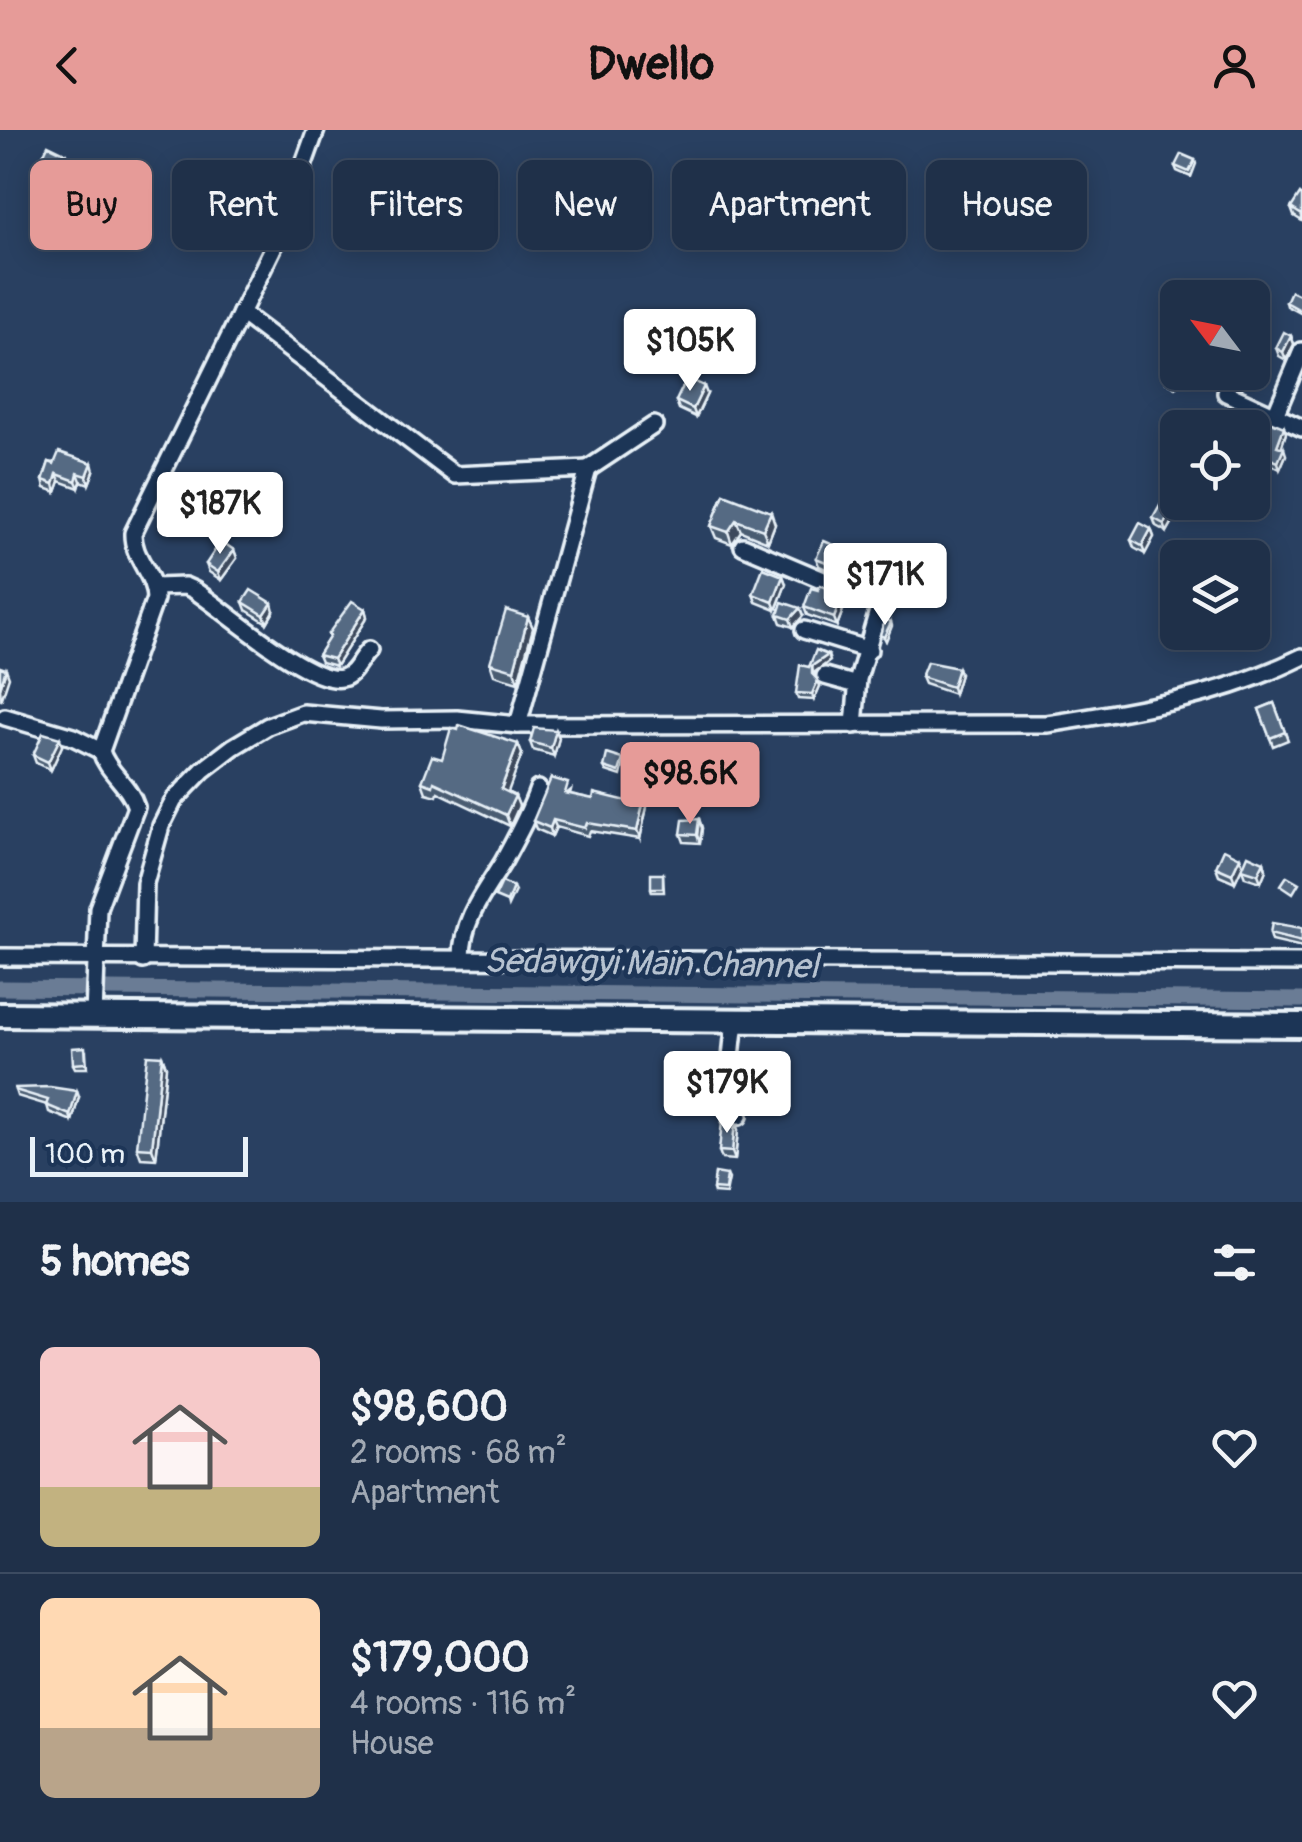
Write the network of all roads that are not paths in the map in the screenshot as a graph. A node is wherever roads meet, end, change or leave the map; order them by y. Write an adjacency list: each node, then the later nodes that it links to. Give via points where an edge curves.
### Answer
1 (316, 130): 2 (street)
2 (242, 313): 8 (street, via 455,475); 10 (street, via 132,533)
3 (1302, 351): 5 (street)
4 (1226, 393): 5 (street)
5 (1276, 413): 7 (street)
6 (654, 425): 8 (street)
7 (1302, 428)
8 (588, 469): 19 (street)
9 (743, 546): 13 (street, via 880,604)
10 (155, 587): 12 (street, via 194,590 326,678 345,678); 20 (street, via 153,610)
11 (804, 630): 13 (street)
12 (368, 650)
13 (868, 650): 16 (street)
14 (1302, 657): 18 (street, via 1270,673 1131,711 1047,724)
15 (826, 676): 16 (street)
16 (857, 686): 18 (street)
17 (5, 717): 20 (street, via 74,736)
18 (854, 724): 19 (street)
19 (518, 726): 24 (street, via 302,712 233,747 174,800 162,826 146,883)
20 (101, 751): 26 (street, via 136,807 101,898)
21 (538, 789): 22 (street, via 470,917)
22 (462, 957): 24 (street); 25 (street)
23 (0, 958): 26 (street)
24 (143, 960): 26 (street)
25 (1302, 963)
26 (96, 965): 27 (street)
27 (94, 1013): 28 (street); 29 (street)
28 (0, 1016)
29 (736, 1022): 30 (street); 31 (street, via 730,1074)
30 (1302, 1024)
31 (739, 1116)

